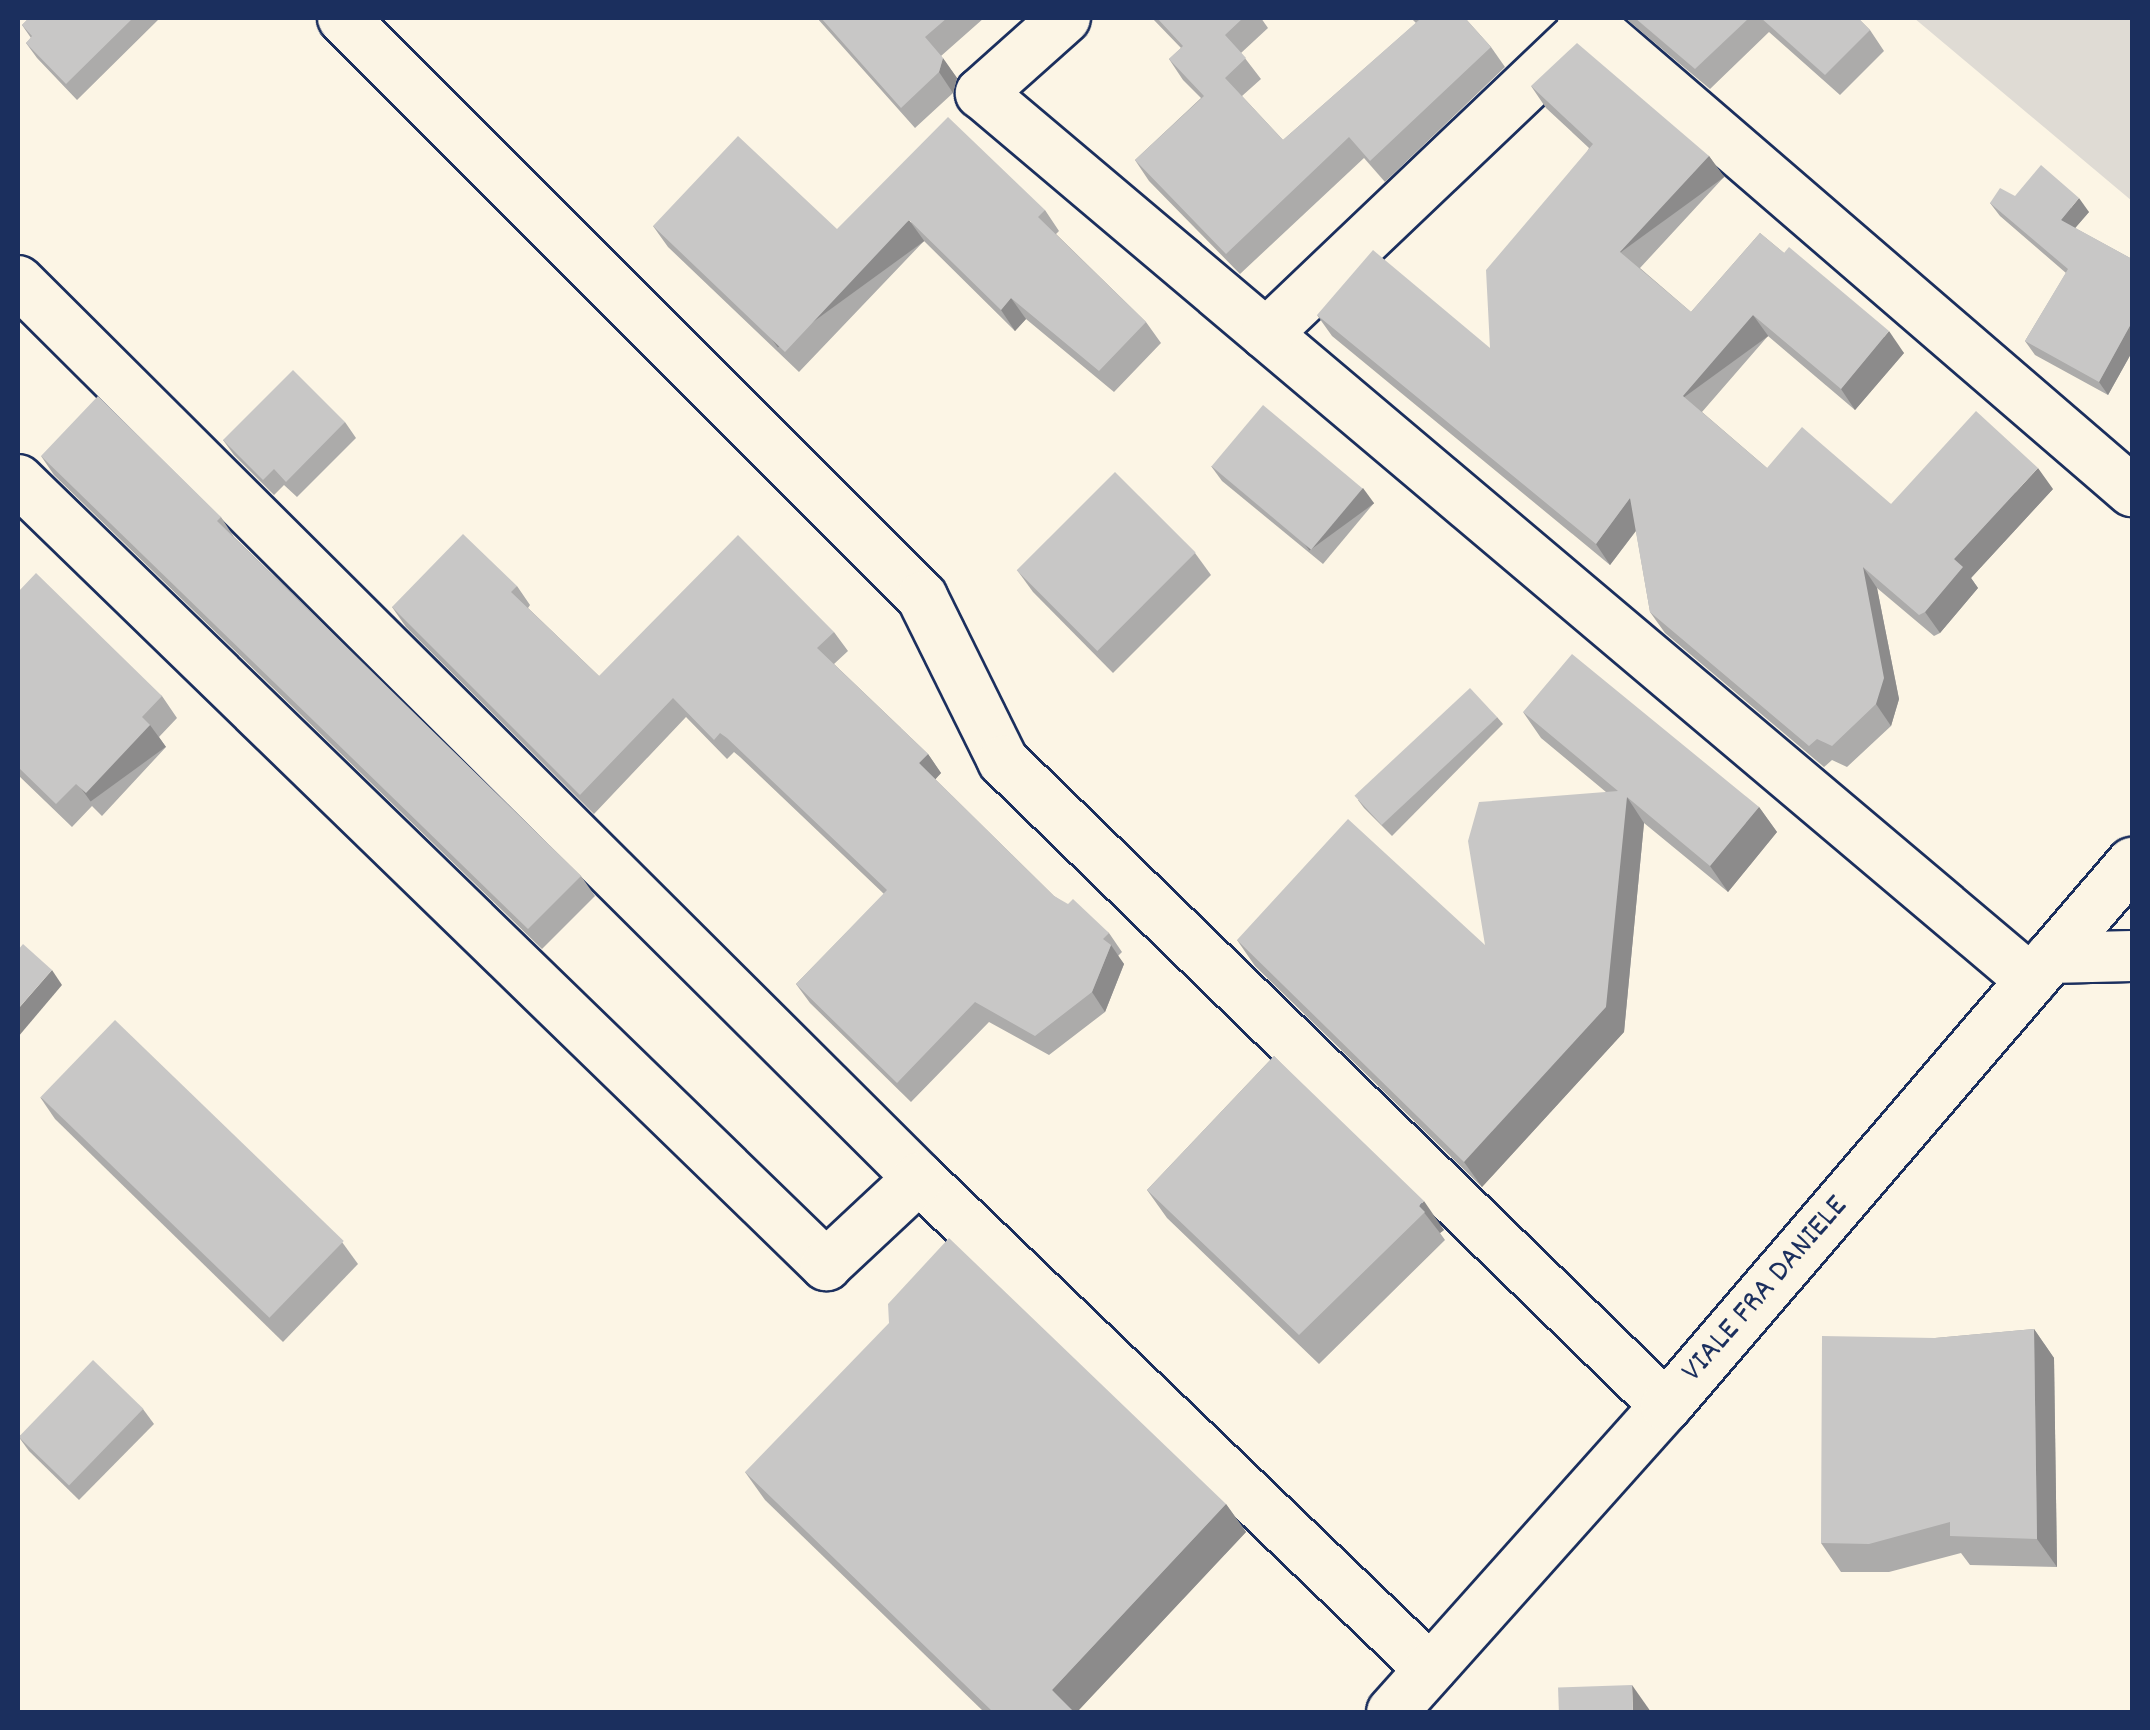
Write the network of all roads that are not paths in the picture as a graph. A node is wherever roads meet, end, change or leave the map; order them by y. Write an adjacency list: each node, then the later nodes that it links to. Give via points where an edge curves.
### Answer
1 (343, 18): 13 (street, via 922,597 1003,761)
2 (1065, 18): 5 (street, via 980,93)
3 (1587, 21): 5 (street); 7 (street)
4 (18, 281): 12 (street)
5 (1266, 334): 11 (street)
6 (18, 480): 12 (street, via 826,1265)
7 (2132, 491)
8 (2131, 878): 9 (street, VIALE FRA DANIELE)
9 (2082, 921): 10 (street); 11 (street, VIALE FRA DANIELE)
10 (2132, 954): 11 (street)
11 (2040, 969): 13 (street, VIALE FRA DANIELE)
12 (919, 1178): 14 (street)
13 (1666, 1406): 14 (street, VIALE FRA DANIELE)
14 (1430, 1669): 15 (street, VIALE FRA DANIELE)
15 (1392, 1712)

